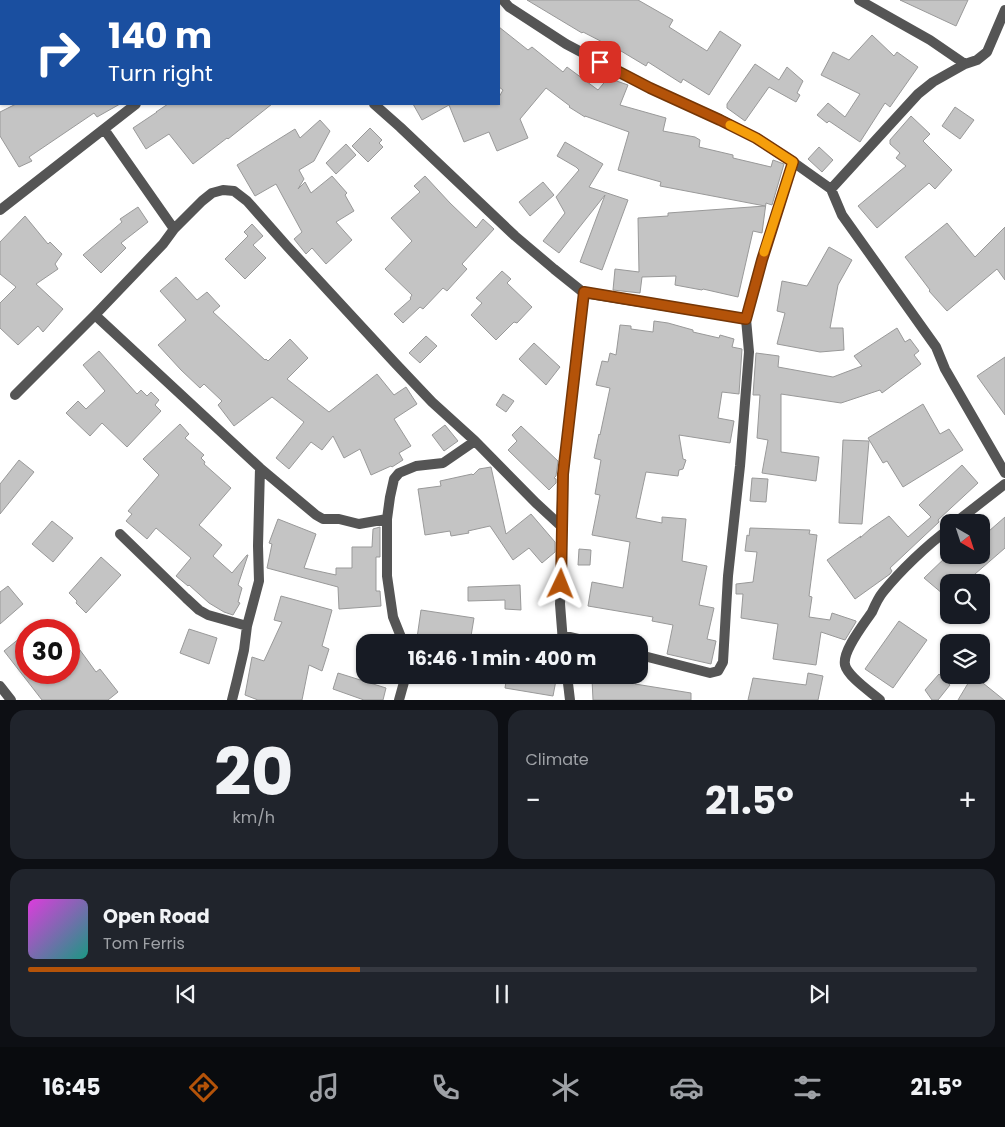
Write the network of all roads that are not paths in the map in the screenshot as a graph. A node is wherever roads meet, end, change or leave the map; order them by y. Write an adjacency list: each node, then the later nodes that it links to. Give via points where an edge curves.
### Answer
1 (503, 0): 8 (street, via 566,44 756,138)
2 (859, 0): 4 (street)
3 (1005, 10): 4 (street, via 987,52)
4 (965, 64): 9 (street, via 918,94)
5 (135, 105): 7 (street)
6 (375, 105): 12 (street, via 515,236)
7 (104, 129): 10 (street); 11 (street)
8 (793, 162): 9 (street); 14 (street)
9 (830, 189): 18 (street, via 842,215 936,347)
10 (0, 210)
11 (174, 229): 13 (street); 16 (street, via 212,193 234,191 247,201 426,396)
12 (584, 292): 14 (street); 22 (street, via 563,474)
13 (95, 315): 15 (street); 17 (street)
14 (746, 319): 28 (street, via 748,352 723,662 718,670 710,673)
15 (14, 395)
16 (475, 441): 21 (street, via 443,463 416,466 399,474 394,480); 22 (street)
17 (260, 468): 21 (street, via 323,519 359,524); 25 (street, via 259,581)
18 (1005, 473)
19 (1005, 484): 20 (street)
20 (966, 514)
21 (387, 519): 26 (street, via 386,576 393,617)
22 (561, 526): 27 (street)
23 (120, 534): 25 (street, via 199,610)
24 (940, 536): 36 (street, via 882,593 845,657 845,666 851,675)
25 (247, 626): 33 (street)
26 (400, 634)
27 (562, 634)
28 (648, 657)
29 (403, 684): 34 (street)
30 (568, 684): 35 (street)
31 (0, 686): 32 (street)
32 (11, 700)
33 (232, 700)
34 (399, 700)
35 (570, 700)
36 (880, 700)

